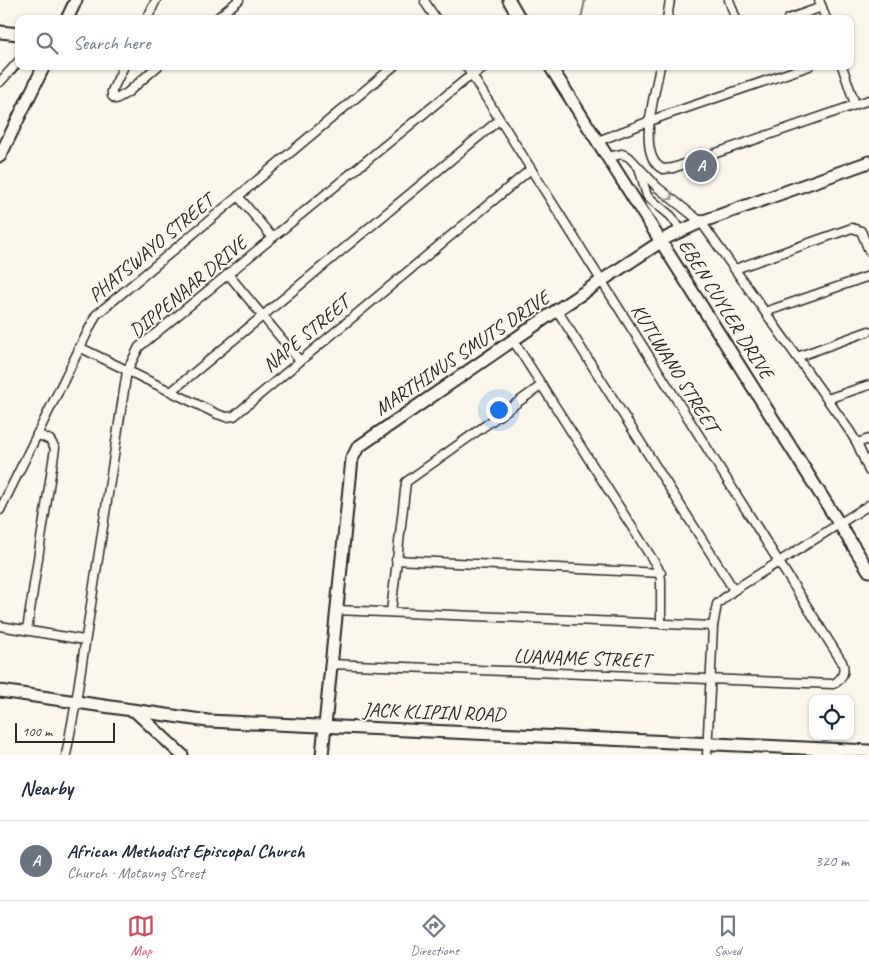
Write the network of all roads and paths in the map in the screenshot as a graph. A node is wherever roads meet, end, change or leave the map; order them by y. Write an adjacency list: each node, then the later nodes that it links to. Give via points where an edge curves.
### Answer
1 (76, 0): 9 (street)
2 (156, 0): 10 (street)
3 (239, 0): 11 (street)
4 (508, 0): 13 (street)
5 (670, 0): 14 (street)
6 (729, 0): 15 (street)
7 (425, 2): 12 (street)
8 (821, 4): 16 (street)
9 (69, 15)
10 (149, 15)
11 (221, 15)
12 (433, 15)
13 (517, 15)
14 (668, 15)
15 (735, 15)
16 (797, 15)
17 (0, 32): 18 (street)
18 (15, 34)
19 (15, 65): 31 (street)
20 (42, 70): 37 (street)
21 (122, 70): 22 (street, via 112,91 114,98 119,99)
22 (152, 70)
23 (389, 70): 42 (street, PHATSWAYO STREET)
24 (468, 70): 30 (street, KUTLWANO STREET)
25 (481, 70): 30 (street, DIPPENAAR DRIVE)
26 (553, 70): 36 (street, EBEN CUYLER DRIVE)
27 (659, 70): 35 (street)
28 (797, 70): 35 (street)
29 (843, 70): 33 (street)
30 (472, 76): 34 (street, KUTLWANO STREET); 45 (street, DIPPENAAR DRIVE)
31 (0, 82)
32 (869, 100): 33 (street)
33 (856, 104): 35 (street, via 667,169 658,166 650,152)
34 (498, 120): 40 (street, KUTLWANO STREET); 54 (street)
35 (651, 120): 36 (street)
36 (598, 142): 38 (street, EBEN CUYLER DRIVE)
37 (0, 156)
38 (608, 157): 41 (street, via 622,154 629,157); 46 (street, EBEN CUYLER DRIVE)
39 (869, 162): 43 (street, MARTHINUS SMUTS DRIVE)
40 (530, 169): 51 (street, KUTLWANO STREET); 59 (street, NAPE STREET)
41 (640, 171): 43 (street, one-way to 43); 44 (street, via 647,196 672,216)
42 (238, 196): 45 (street); 57 (street, PHATSWAYO STREET, via 100,311)
43 (701, 222): 44 (street, MARTHINUS SMUTS DRIVE); 48 (street)
44 (681, 230): 46 (street, MARTHINUS SMUTS DRIVE)
45 (272, 237): 49 (street, DIPPENAAR DRIVE)
46 (661, 241): 51 (street, MARTHINUS SMUTS DRIVE); 71 (street, EBEN CUYLER DRIVE)
47 (869, 251): 48 (street, via 862,231 852,228)
48 (735, 269): 53 (street)
49 (228, 274): 54 (street); 60 (street, DIPPENAAR DRIVE, via 139,347)
50 (869, 276): 53 (street)
51 (601, 281): 52 (street, MARTHINUS SMUTS DRIVE); 73 (street, KUTLWANO STREET)
52 (556, 310): 56 (street, MARTHINUS SMUTS DRIVE); 76 (street)
53 (765, 312): 58 (street)
54 (261, 317): 59 (street); 63 (street)
55 (869, 331): 58 (street)
56 (513, 340): 61 (street); 77 (street, MARTHINUS SMUTS DRIVE, via 361,444 354,452)
57 (79, 348): 60 (street, NAPE STREET); 65 (street, PHATSWAYO STREET)
58 (797, 357): 64 (street)
59 (300, 361): 63 (street, NAPE STREET, via 231,417 217,414)
60 (127, 371): 63 (street, NAPE STREET); 83 (street, DIPPENAAR DRIVE)
61 (542, 385): 72 (street, via 406,482); 75 (street)
62 (869, 385): 64 (street)
63 (172, 391)
64 (828, 400): 67 (street)
65 (37, 434): 70 (street, PHATSWAYO STREET); 82 (street, via 50,440 55,448)
66 (869, 439): 67 (street)
67 (857, 443): 68 (street)
68 (869, 471)
69 (869, 505): 71 (street)
70 (0, 510)
71 (839, 524): 73 (street); 74 (street, EBEN CUYLER DRIVE)
72 (396, 560): 75 (street); 78 (street)
73 (778, 562): 76 (street); 86 (street, KUTLWANO STREET, via 843,665 840,680)
74 (869, 571)
75 (661, 573): 79 (street)
76 (734, 590): 81 (street, via 717,604)
77 (336, 610): 78 (street); 84 (street, MARTHINUS SMUTS DRIVE)
78 (391, 612): 79 (street)
79 (661, 624): 81 (street)
80 (0, 626): 82 (street)
81 (713, 626): 85 (street)
82 (27, 630): 83 (street)
83 (84, 640): 88 (street, DIPPENAAR DRIVE)
84 (330, 664): 85 (street, LUANAME STREET); 90 (street, MARTHINUS SMUTS DRIVE)
85 (711, 680): 86 (street, LUANAME STREET); 91 (street)
86 (833, 684)
87 (0, 691): 88 (street, JACK KLIPIN ROAD)
88 (76, 702): 89 (street, JACK KLIPIN ROAD); 93 (street, DIPPENAAR DRIVE)
89 (135, 710): 90 (street, JACK KLIPIN ROAD, via 208,721); 94 (street)
90 (323, 726): 91 (street, JACK KLIPIN ROAD); 95 (street, MARTHINUS SMUTS DRIVE)
91 (708, 743): 92 (street, JACK KLIPIN ROAD); 96 (street)
92 (869, 751)
93 (66, 755)
94 (182, 755)
95 (322, 755)
96 (707, 755)

